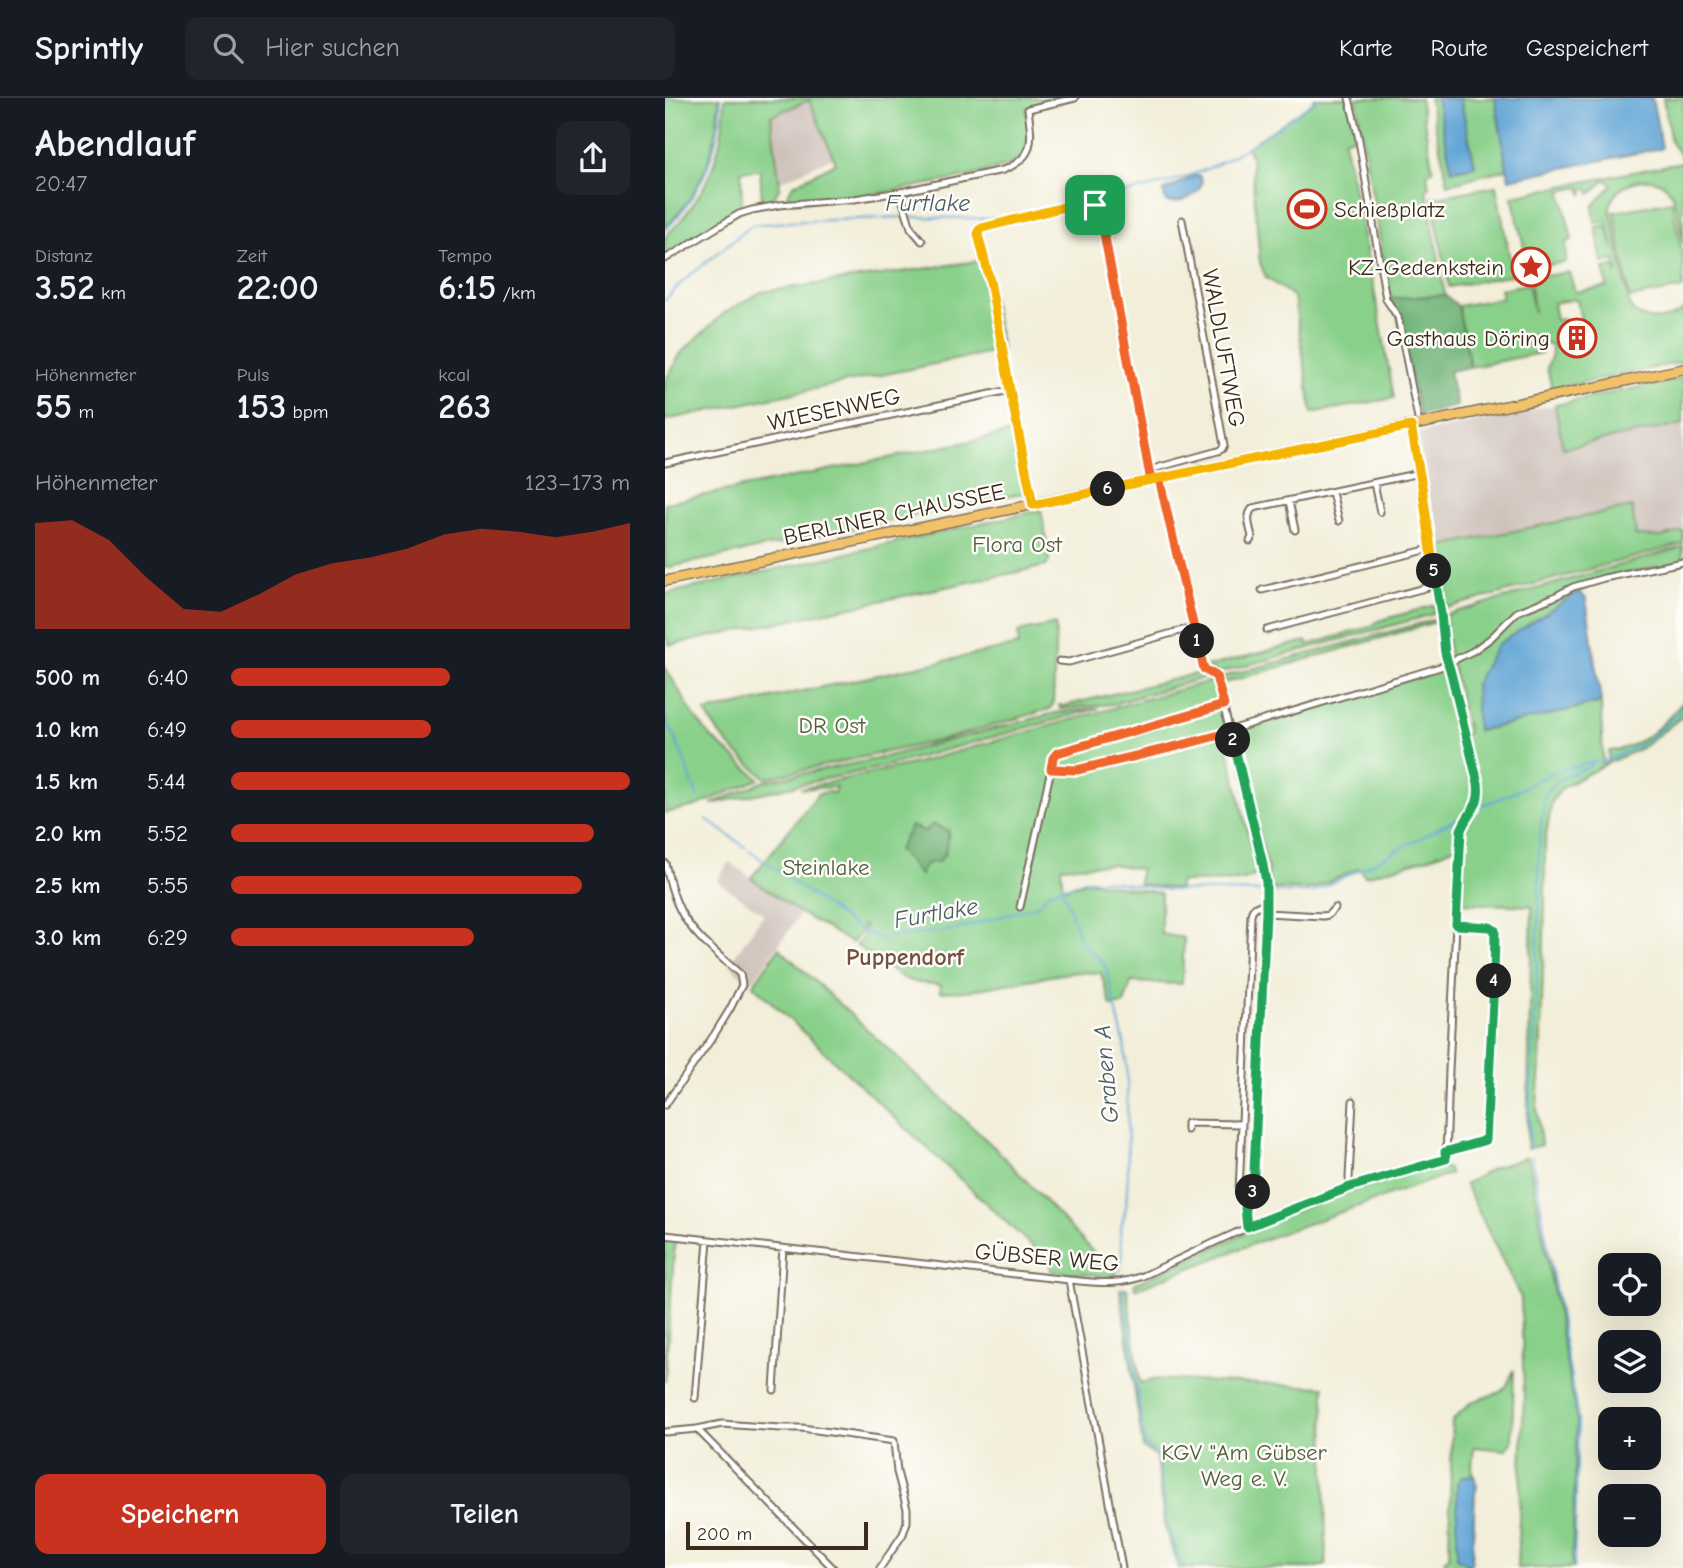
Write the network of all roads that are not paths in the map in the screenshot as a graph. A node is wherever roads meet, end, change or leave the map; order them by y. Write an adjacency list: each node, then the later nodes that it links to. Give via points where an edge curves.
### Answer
1 (1075, 98): 3 (street, via 1028,108 1031,143 1014,166)
2 (1349, 98): 9 (street, via 1386,299 1398,317)
3 (900, 192): 5 (street, via 912,231); 6 (street, via 748,210)
4 (1182, 220): 12 (street, WALDLUFTWEG, via 1224,446)
5 (922, 241)
6 (665, 259)
7 (1683, 369): 9 (main road, BERLINER CHAUSSEE)
8 (1010, 390): 10 (street, WIESENWEG); 12 (street, via 979,230 1051,210 1095,205); 16 (street)
9 (1415, 425): 11 (street); 12 (main road, BERLINER CHAUSSEE)
10 (665, 463)
11 (1420, 473): 13 (street); 21 (street)
12 (1153, 476): 16 (main road, BERLINER CHAUSSEE); 26 (street)
13 (1374, 483): 14 (street); 17 (street)
14 (1332, 492): 15 (street); 18 (street)
15 (1289, 501): 19 (street); 20 (street, via 1249,512)
16 (1033, 505): 23 (main road, BERLINER CHAUSSEE)
17 (1380, 512)
18 (1339, 521)
19 (1295, 530)
20 (1250, 541)
21 (1430, 548): 24 (street); 25 (street)
22 (1683, 562): 29 (street, via 1573,587 1517,612 1491,638)
23 (665, 584)
24 (1436, 585): 27 (street); 29 (street)
25 (1262, 590)
26 (1193, 627): 28 (street); 30 (street, via 1204,669 1216,676)
27 (1266, 629)
28 (1059, 661)
29 (1448, 663): 31 (street); 38 (street, via 1479,794 1461,830)
30 (1224, 705): 31 (street); 32 (street, via 1057,753)
31 (1231, 732): 32 (street, via 1077,770); 34 (street, via 1262,860)
32 (1051, 769): 35 (street)
33 (665, 863): 40 (street, via 682,915 740,974 742,982 714,1035)
34 (1266, 902): 37 (street); 41 (street, via 1251,913)
35 (1020, 907)
36 (1335, 908): 37 (street, via 1323,916)
37 (1266, 913): 45 (street, via 1253,1195)
38 (1456, 925): 43 (street); 43 (street, via 1490,927 1496,935 1486,1140)
39 (1353, 1101): 44 (street)
40 (665, 1105)
41 (1242, 1124): 42 (street, via 1187,1122); 45 (street, via 1239,1192)
42 (1187, 1130)
43 (1445, 1152): 44 (street, GÜBSER WEG, via 1446,1159)
44 (1350, 1187): 46 (street, GÜBSER WEG)
45 (1245, 1208): 46 (street)
46 (1247, 1227): 50 (street, GÜBSER WEG, via 1130,1281)
47 (665, 1235): 48 (street, GÜBSER WEG)
48 (708, 1240): 49 (street, GÜBSER WEG); 52 (street)
49 (783, 1248): 50 (street, GÜBSER WEG); 51 (street)
50 (1069, 1280): 57 (street)
51 (774, 1390)
52 (695, 1398)
53 (697, 1429): 54 (street); 55 (street); 56 (street, via 722,1423 894,1441 907,1522)
54 (665, 1432)
55 (832, 1568)
56 (880, 1568)
57 (1122, 1568)

